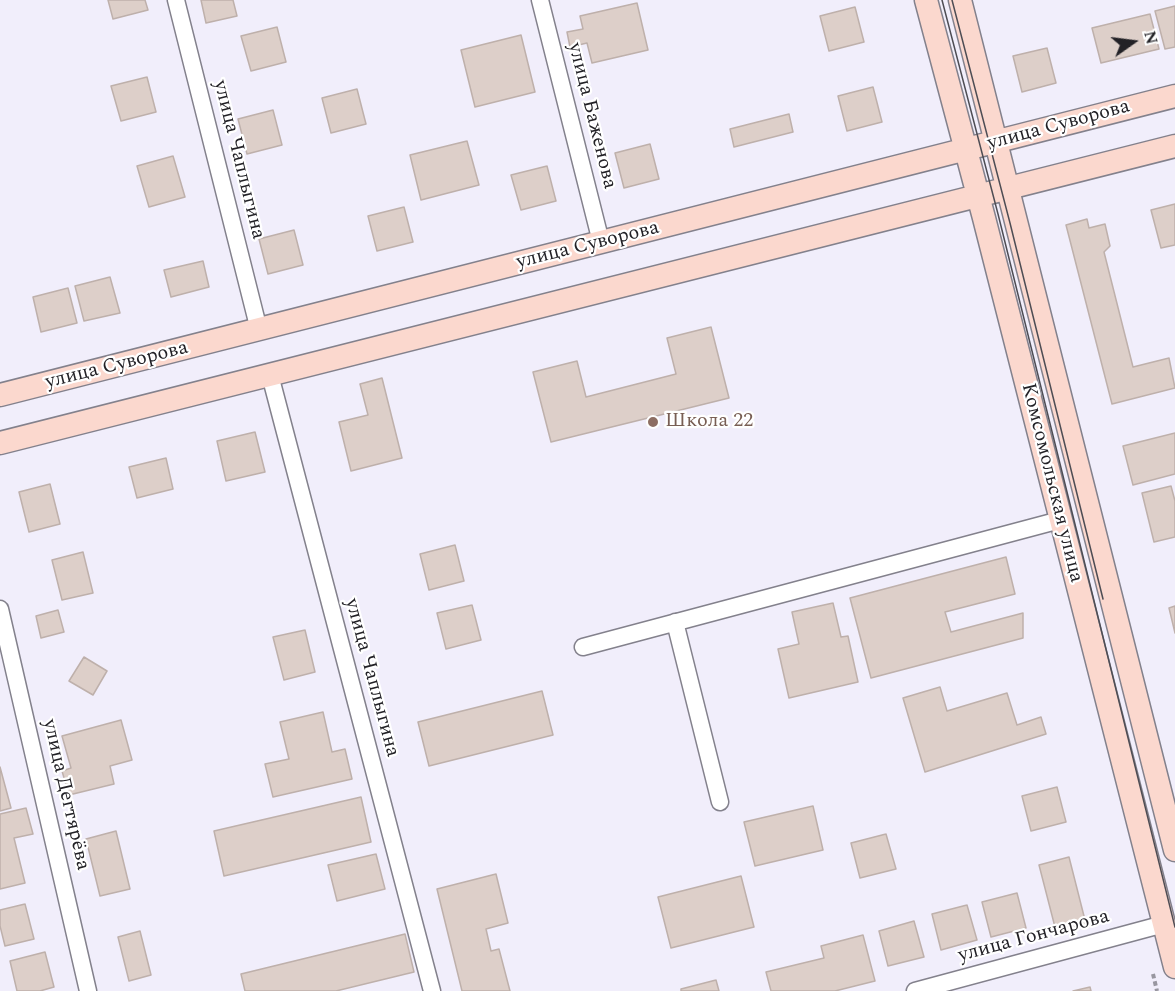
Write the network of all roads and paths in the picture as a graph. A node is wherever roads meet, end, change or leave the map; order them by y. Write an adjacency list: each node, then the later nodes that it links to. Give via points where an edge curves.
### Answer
1 (176, 0): 12 (street, улица Чаплыгина)
2 (540, 0): 11 (street, улица Баженова)
3 (926, 0): 8 (main road, Комсомольская улица)
4 (960, 0): 6 (main road, Комсомольская улица)
5 (1175, 96): 6 (main road, улица Суворова)
6 (997, 143): 8 (main road, улица Суворова); 9 (main road, Комсомольская улица)
7 (1175, 146): 9 (main road)
8 (966, 151): 10 (main road, Комсомольская улица); 11 (main road, улица Суворова)
9 (1008, 188): 10 (main road); 21 (main road, Комсомольская улица)
10 (978, 196): 13 (main road); 16 (main road, Комсомольская улица)
11 (602, 242): 12 (main road, улица Суворова)
12 (259, 330): 14 (main road, улица Суворова)
13 (270, 375): 15 (main road); 25 (street, улица Чаплыгина)
14 (0, 395)
15 (0, 443)
16 (1060, 520): 18 (street); 22 (main road, Комсомольская улица)
17 (0, 609): 24 (street, улица Дегтярёва)
18 (675, 622): 19 (street); 20 (street)
19 (583, 647)
20 (720, 802)
21 (1175, 850)
22 (1164, 924): 23 (main road, Комсомольская улица); 26 (street, улица Гончарова)
23 (1175, 967)
24 (88, 991)
25 (432, 991)
26 (915, 991)

